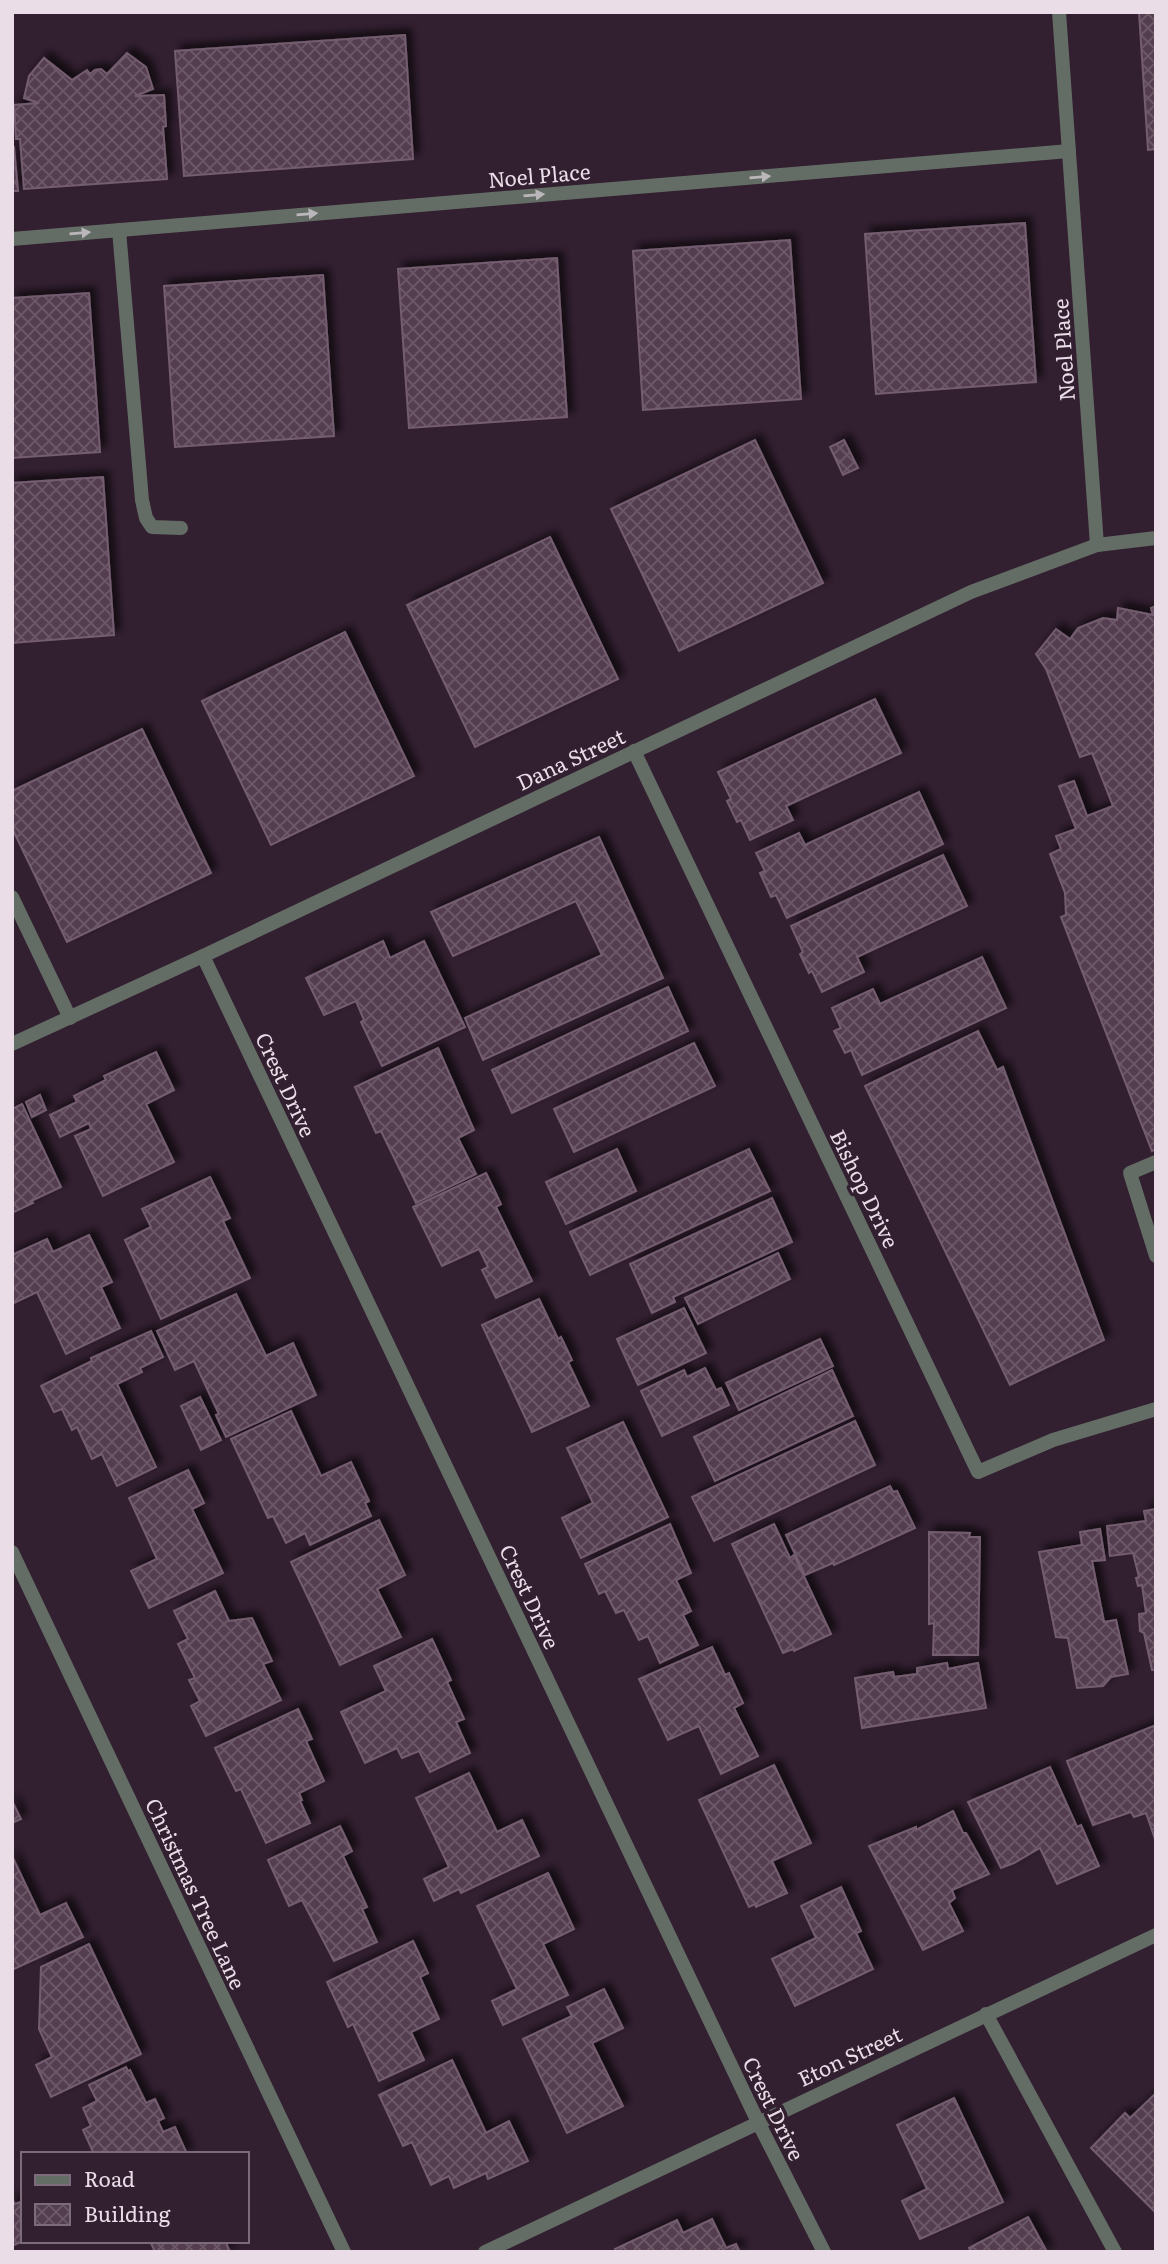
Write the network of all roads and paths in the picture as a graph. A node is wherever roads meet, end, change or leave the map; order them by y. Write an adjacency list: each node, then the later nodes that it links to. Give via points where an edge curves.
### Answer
1 (1059, 12): 2 (street, Noel Place)
2 (1069, 151): 3 (street, Noel Place, one-way to 2); 7 (street, Noel Place)
3 (120, 230): 4 (street, Noel Place, one-way to 3); 5 (street, via 142,499 152,527)
4 (12, 239)
5 (181, 528)
6 (1156, 538): 7 (street, Dana Street)
7 (1097, 545): 8 (street, Dana Street, via 971,592)
8 (634, 751): 10 (street, Dana Street); 15 (street, Bishop Drive, via 978,1472 1053,1440)
9 (12, 897): 11 (street)
10 (203, 956): 11 (street, Dana Street); 19 (street, Crest Drive)
11 (69, 1018): 12 (street, Dana Street)
12 (12, 1044)
13 (1156, 1162): 14 (street, via 1130,1173)
14 (1156, 1256)
15 (1156, 1409)
16 (12, 1552): 20 (street, Christmas Tree Lane)
17 (1156, 1935): 18 (street, Eton Street)
18 (986, 2014): 19 (street, Eton Street); 23 (street)
19 (758, 2122): 21 (street, Eton Street); 22 (street, Crest Drive)
20 (344, 2252)
21 (485, 2252)
22 (824, 2252)
23 (1115, 2252)

